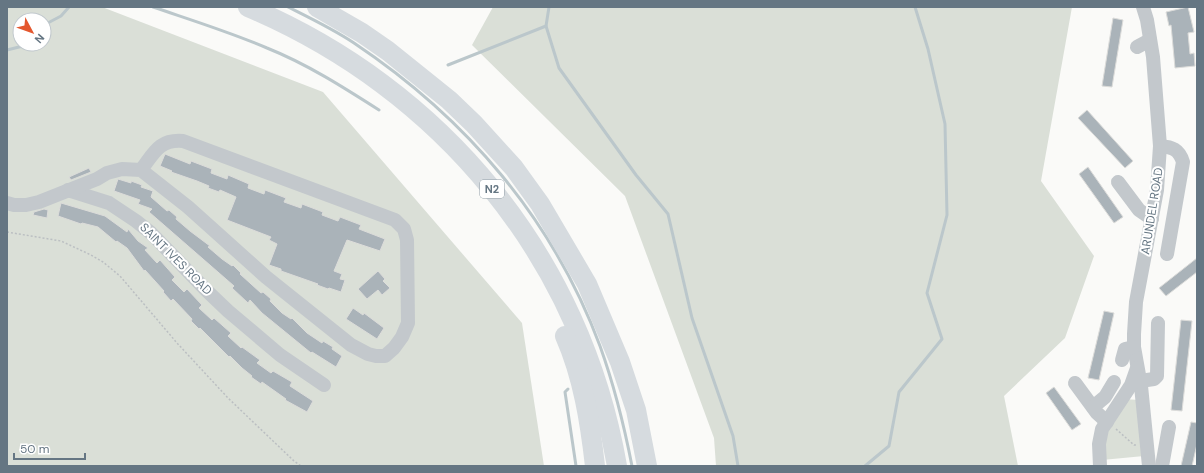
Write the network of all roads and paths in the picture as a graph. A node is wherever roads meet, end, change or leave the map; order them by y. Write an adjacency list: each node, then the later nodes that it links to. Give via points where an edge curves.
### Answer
1 (248, 7): 6 (highway, N2, via 283,22 343,55)
2 (316, 7): 15 (highway, N2, via 388,51 449,100 474,124 514,168 540,204)
3 (1143, 7): 4 (street, ARUNDEL ROAD)
4 (1150, 40): 5 (street); 7 (street, ARUNDEL ROAD)
5 (1137, 47)
6 (425, 118): 28 (highway, via 509,230 553,307 571,349 583,388); 29 (highway, N2, via 480,174 531,243 550,276 590,360)
7 (1163, 142): 12 (street, ARUNDEL ROAD); 14 (street, via 1182,156 1183,162)
8 (141, 170): 8 (street, via 160,146 172,140 183,141 396,220 404,228 407,240 408,323 402,337 386,356 368,354 351,345 266,277 188,207); 10 (street, via 122,168)
9 (1118, 182): 12 (street, via 1137,207)
10 (68, 190): 11 (street, via 26,205); 22 (street, SAINT IVES ROAD, via 109,203 136,220 228,311 280,355)
11 (7, 203)
12 (1152, 219): 17 (street, ARUNDEL ROAD, via 1136,302)
13 (7, 232): 27 (path, via 61,241 103,262 120,276 228,398)
14 (1167, 254)
15 (587, 284): 30 (highway, N2, via 620,362 636,410); 31 (highway, via 621,342 642,401)
16 (1158, 322): 19 (street, via 1156,376 1154,379)
17 (1134, 347): 18 (street, via 1125,349); 19 (street, ARUNDEL ROAD)
18 (1122, 360)
19 (1138, 374): 24 (street, ARUNDEL ROAD); 26 (street, ARUNDEL ROAD)
20 (1114, 382): 23 (street, via 1105,397)
21 (1075, 383): 23 (street)
22 (324, 385)
23 (1093, 407): 24 (street)
24 (1107, 422): 26 (path, via 1134,445); 32 (street, ARUNDEL ROAD, via 1100,436)
25 (1169, 427): 34 (street)
26 (1147, 446): 33 (street, ARUNDEL ROAD)
27 (301, 466)
28 (595, 466)
29 (617, 466)
30 (647, 466)
31 (659, 466)
32 (1100, 466)
33 (1149, 466)
34 (1162, 466)

